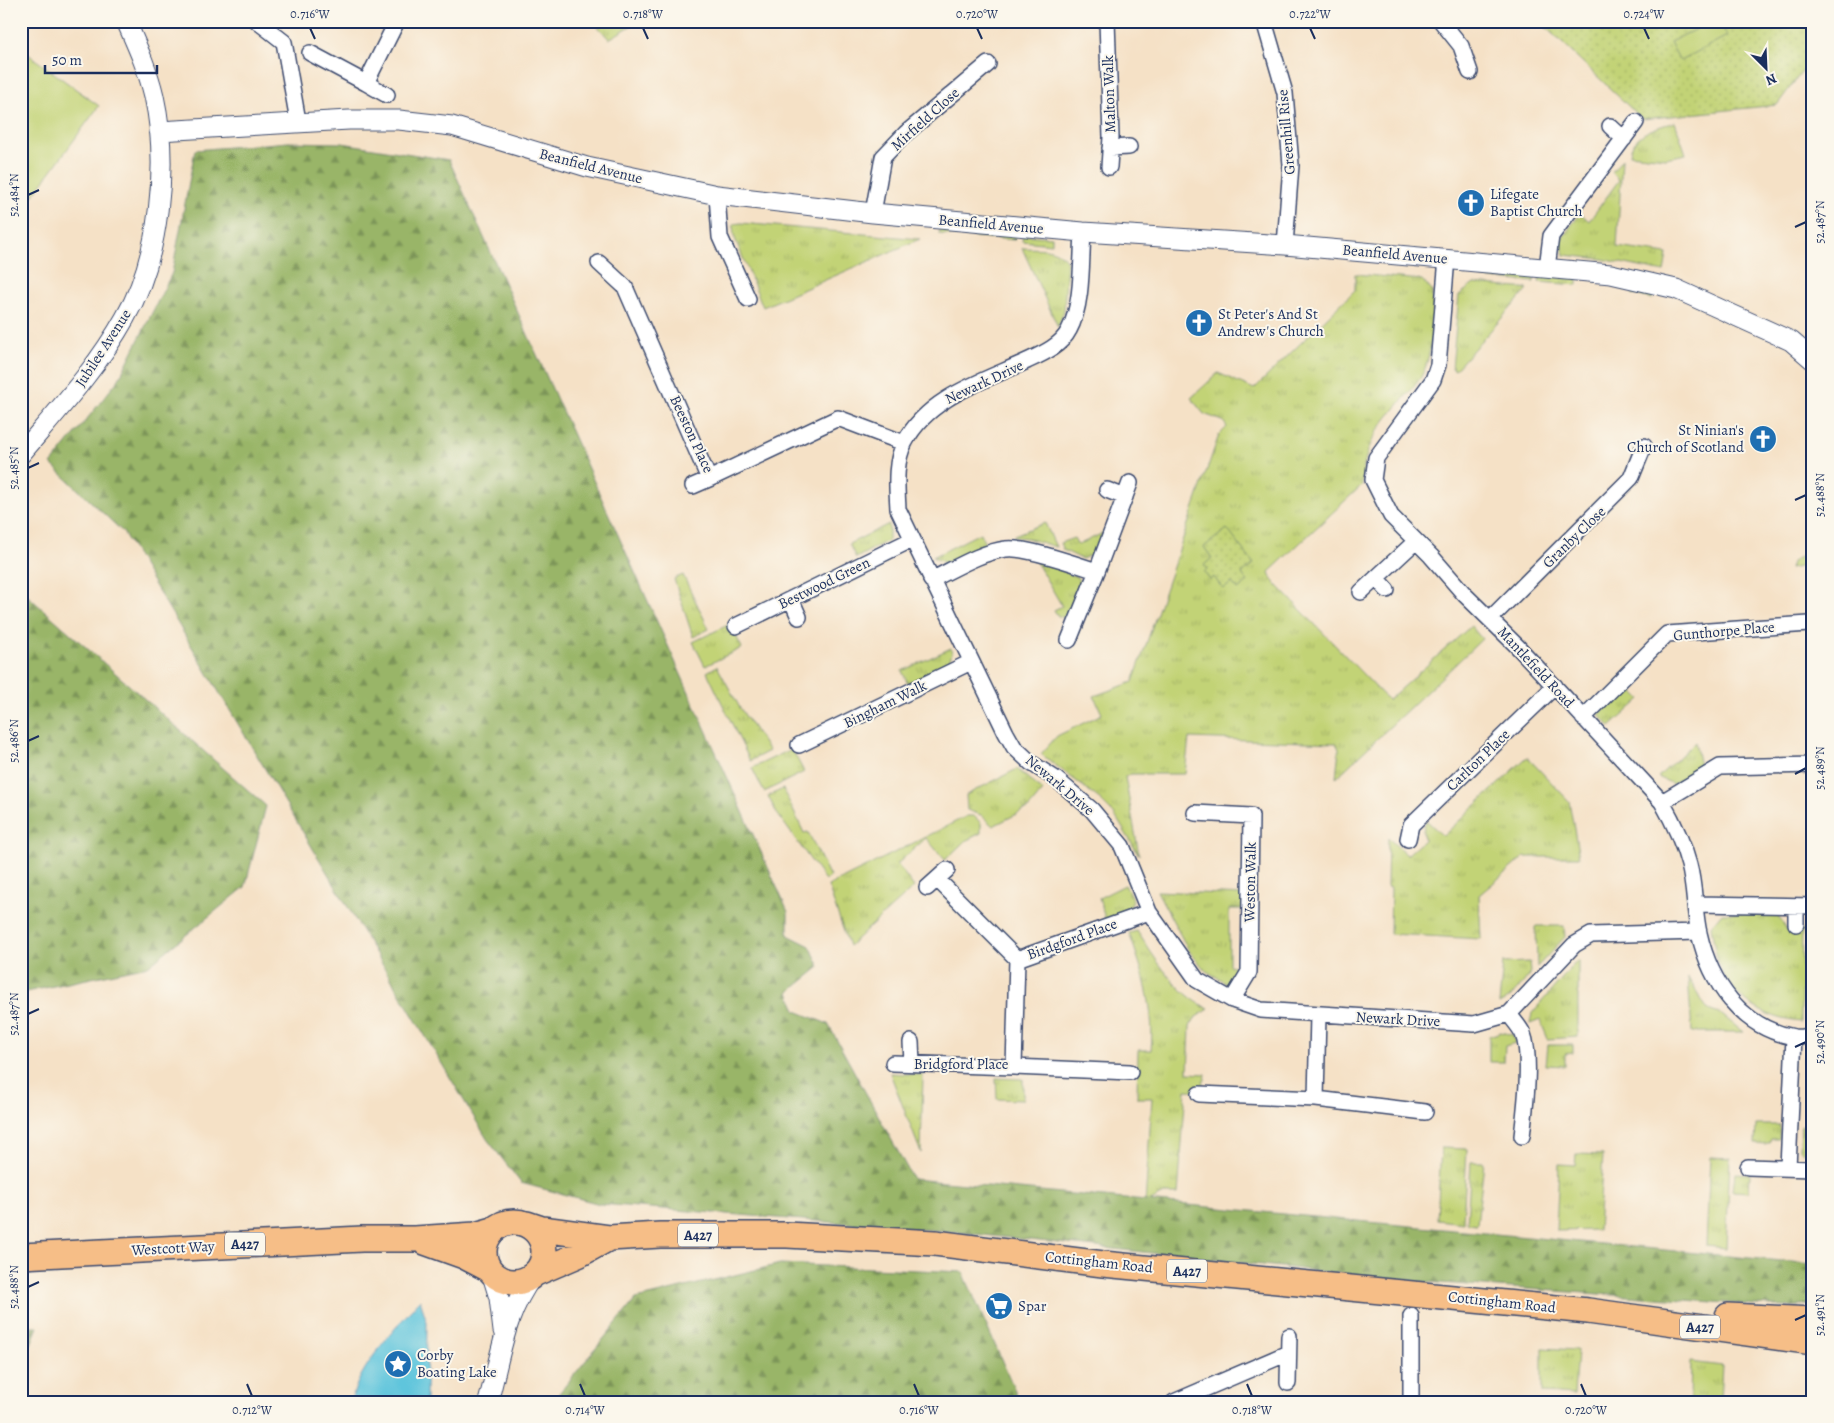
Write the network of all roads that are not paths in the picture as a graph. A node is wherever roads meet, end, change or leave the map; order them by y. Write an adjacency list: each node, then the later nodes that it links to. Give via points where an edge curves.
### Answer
1 (126, 21): 15 (street, Jubilee Avenue, via 154,96)
2 (257, 21): 12 (street, via 284,42)
3 (397, 21): 10 (street)
4 (1107, 21): 18 (street, Malton Walk)
5 (1264, 21): 23 (street, Greenhill Rise, via 1285,93 1291,165)
6 (1442, 21): 9 (street, via 1461,46)
7 (310, 53): 10 (street)
8 (988, 64): 21 (street, Mirfield Close, via 906,133 883,157)
9 (1470, 72)
10 (366, 83): 11 (street)
11 (387, 95)
12 (298, 121): 15 (street, Beanfield Avenue); 20 (street, Beanfield Avenue, via 399,120 452,126 587,168)
13 (1636, 122): 16 (street)
14 (1610, 126): 16 (street)
15 (159, 131): 31 (street, Jubilee Avenue, via 161,182 158,212 142,277 126,316 76,391)
16 (1624, 139): 26 (street, via 1551,236)
17 (1129, 147): 18 (street)
18 (1110, 148): 19 (street, Malton Walk)
19 (1109, 167)
20 (717, 195): 21 (street, Beanfield Avenue); 27 (street, via 720,237)
21 (872, 213): 22 (street, Beanfield Avenue)
22 (1083, 232): 23 (street, Beanfield Avenue); 29 (street, Newark Drive, via 1075,314 1062,340 1044,353 937,404)
23 (1285, 245): 24 (street, Beanfield Avenue)
24 (1447, 258): 26 (street, Beanfield Avenue); 36 (street, Mantlefield Road, via 1438,365 1433,380 1376,458 1373,480 1391,516)
25 (599, 263): 32 (street, Beeston Place, via 625,287)
26 (1547, 268): 28 (street, Beanfield Avenue, via 1611,274 1676,289 1791,341)
27 (748, 299)
28 (1813, 360)
29 (904, 442): 32 (street, Beeston Place, via 838,418); 35 (street, Newark Drive, via 897,474 898,510)
30 (1644, 446): 44 (street, Granby Close, via 1632,478)
31 (21, 454)
32 (709, 479): 33 (street)
33 (693, 486)
34 (1106, 490): 37 (street, via 1127,490)
35 (911, 540): 39 (street, Newark Drive); 42 (street, Bestwood Green)
36 (1416, 541): 38 (street); 44 (street, Mantlefield Road)
37 (1097, 571): 39 (street, via 1009,548); 47 (street)
38 (1376, 578): 40 (street); 41 (street)
39 (931, 580): 48 (street, Newark Drive)
40 (1388, 590)
41 (1361, 592)
42 (791, 599): 43 (street); 46 (street, Bestwood Green)
43 (799, 617)
44 (1490, 618): 49 (street, Mantlefield Road)
45 (1809, 624): 50 (street, Gunthorpe Place, via 1667,634)
46 (736, 626)
47 (1069, 640)
48 (971, 662): 51 (street, Bingham Walk); 60 (street, Newark Drive, via 1014,747 1092,810 1122,846)
49 (1555, 686): 50 (street, Mantlefield Road); 55 (street, Carlton Place, via 1411,825)
50 (1582, 718): 53 (street, Mantlefield Road)
51 (799, 746)
52 (1813, 765): 53 (street, via 1720,767)
53 (1662, 802): 57 (street, Mantlefield Road, via 1679,831 1690,867)
54 (1195, 813): 64 (street, Weston Walk, via 1251,816 1249,972)
55 (1408, 839)
56 (937, 879): 63 (street, Birdgford Place)
57 (1696, 904): 58 (street); 62 (street, Mantlefield Road)
58 (1796, 906): 59 (street); 61 (street)
59 (1813, 906)
60 (1149, 912): 63 (street, Birdgford Place); 64 (street, Newark Drive, via 1197,980)
61 (1796, 924)
62 (1699, 932): 65 (street, via 1591,935 1574,945); 68 (street, Mantlefield Road, via 1707,960 1726,998 1756,1024)
63 (1018, 959): 72 (street, Bridgford Place)
64 (1232, 1000): 66 (street, Newark Drive, via 1261,1010)
65 (1509, 1014): 66 (street, Newark Drive, via 1474,1024); 77 (street, via 1522,1033 1527,1051)
66 (1318, 1015): 75 (street)
67 (1813, 1036): 68 (street, Mantlefield Road)
68 (1794, 1037): 79 (street)
69 (911, 1042): 71 (street)
70 (893, 1063): 71 (street, Bridgford Place)
71 (912, 1063): 72 (street, Bridgford Place)
72 (1014, 1067): 73 (street)
73 (1130, 1072)
74 (1208, 1090): 75 (street)
75 (1316, 1099): 76 (street)
76 (1424, 1112)
77 (1522, 1136)
78 (1748, 1167): 79 (street)
79 (1788, 1168): 80 (street)
80 (1813, 1169)
81 (527, 1224): 82 (highway, A427, via 509,1222); 83 (highway, Cottingham Road / A427); 87 (highway, via 541,1237 544,1246 544,1256)
82 (493, 1230): 84 (highway, Westcott Way / A427, via 475,1235); 86 (highway, via 484,1244 485,1261)
83 (609, 1238): 87 (highway, Cottingham Road / A427); 88 (highway, Cottingham Road / A427, via 787,1235 935,1243 1103,1264)
84 (415, 1239): 85 (highway, Westcott Way / A427, via 362,1238); 86 (highway, Westcott Way / A427, via 464,1256)
85 (21, 1256)
86 (490, 1271): 87 (highway, A427, via 507,1282 525,1280); 91 (street, via 499,1298)
87 (534, 1274): 91 (street, via 517,1301)
88 (1588, 1311): 90 (highway, Cottingham Road / A427); 93 (highway, Cottingham Road / A427)
89 (1411, 1316): 98 (street)
90 (1813, 1320)
91 (503, 1335): 96 (street)
92 (1289, 1336): 94 (street)
93 (1813, 1342)
94 (1288, 1353): 95 (street); 97 (street)
95 (1288, 1383)
96 (488, 1402)
97 (1174, 1402)
98 (1411, 1402)

